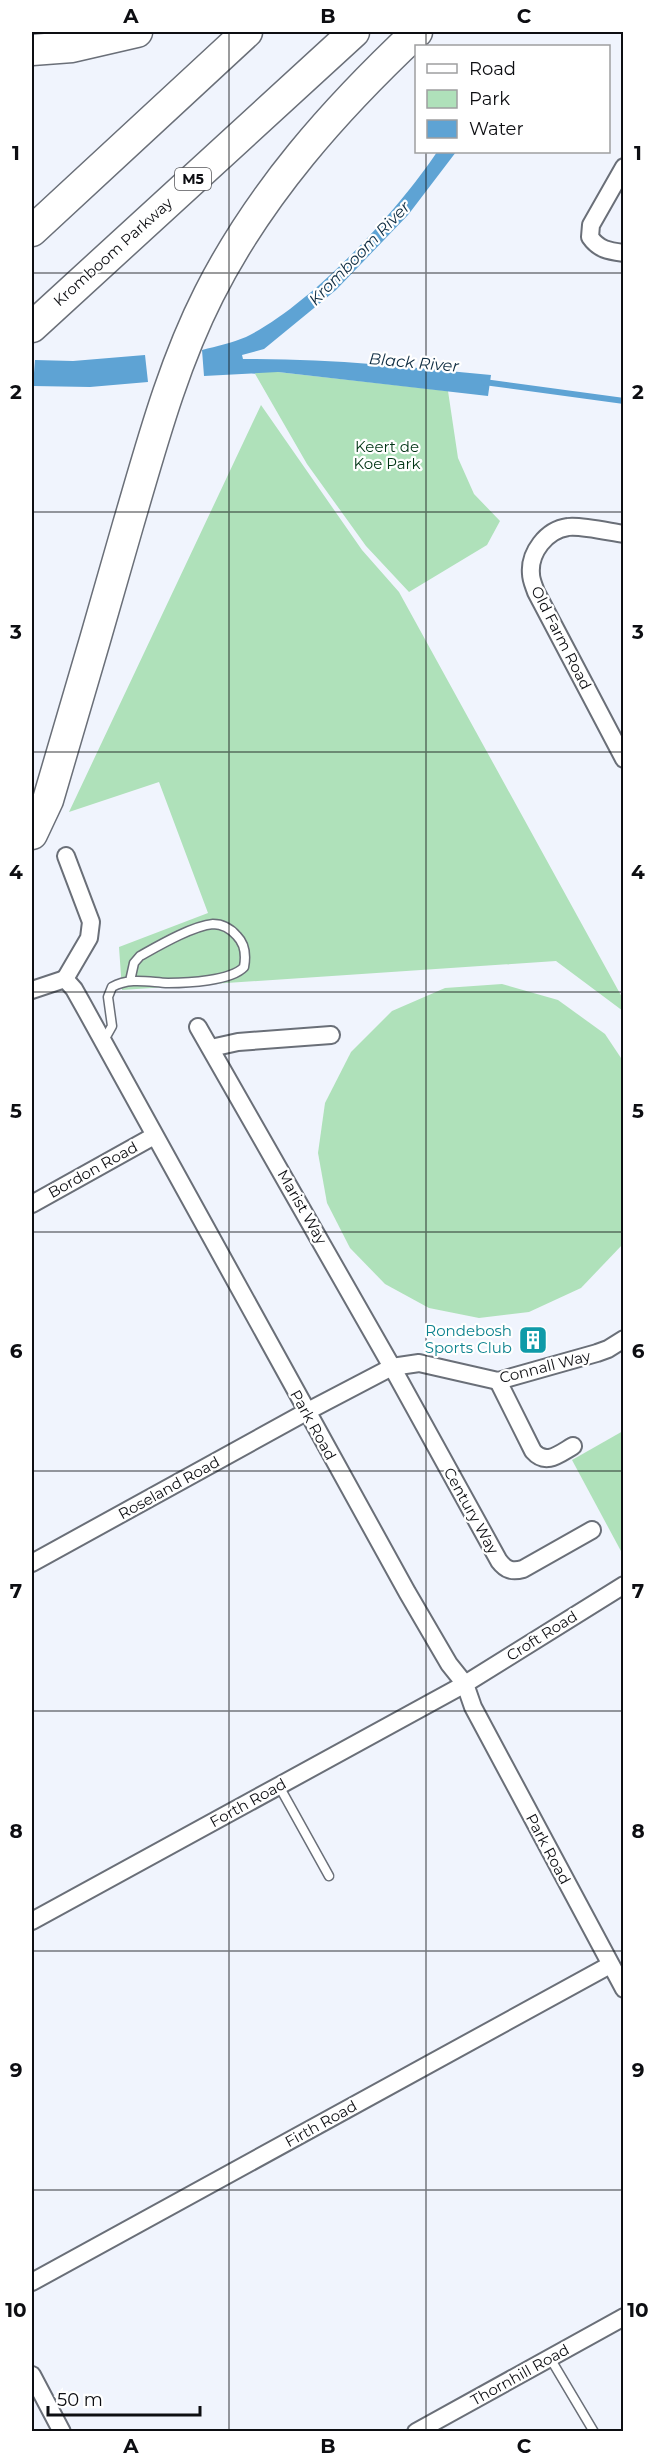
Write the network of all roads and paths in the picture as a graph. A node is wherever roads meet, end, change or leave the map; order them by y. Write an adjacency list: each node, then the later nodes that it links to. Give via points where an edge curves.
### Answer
1 (137, 32): 5 (highway)
2 (247, 32): 7 (highway)
3 (354, 32): 9 (highway, Kromboom Parkway / M5)
4 (417, 32): 12 (highway, via 310,142 258,212 209,294 166,399 48,800)
5 (32, 50)
6 (624, 167): 8 (street, via 591,225 590,237 606,251)
7 (32, 231)
8 (624, 253)
9 (32, 327)
10 (624, 534): 11 (street, Old Farm Road, via 568,527 551,534 538,545 530,575)
11 (624, 759)
12 (32, 834)
13 (66, 856): 14 (street, via 91,922 89,938)
14 (65, 980): 16 (street); 19 (street, Park Road, via 74,988)
15 (130, 981): 15 (lane, via 178,982 234,975 244,967 243,944 220,925 204,927 140,956); 19 (lane, via 109,991 112,1026)
16 (32, 990)
17 (198, 1027): 20 (street, Marist Way)
18 (331, 1035): 20 (street, via 238,1042)
19 (103, 1042): 21 (street, Park Road)
20 (211, 1048): 24 (street, Marist Way)
21 (154, 1136): 22 (street, Bordon Road); 26 (street, Park Road)
22 (32, 1204)
23 (624, 1339): 25 (street, Connall Way, via 597,1353)
24 (392, 1367): 25 (street, Connall Way, via 419,1363); 26 (street, Roseland Road); 28 (street, Century Way, via 505,1569 523,1569)
25 (498, 1381): 27 (street, via 538,1457 554,1457)
26 (306, 1412): 29 (street, Roseland Road); 31 (street, Park Road, via 449,1664)
27 (573, 1446)
28 (592, 1530)
29 (32, 1563)
30 (622, 1589): 31 (street, Croft Road)
31 (465, 1684): 32 (street, Forth Road); 35 (street, Park Road, via 473,1707)
32 (279, 1786): 33 (lane); 34 (street, Forth Road)
33 (329, 1876)
34 (32, 1921)
35 (610, 1965): 36 (street, Park Road); 37 (street, Firth Road)
36 (624, 1989)
37 (32, 2282)
38 (624, 2318): 39 (street, Thornhill Road)
39 (550, 2358): 42 (street, Thornhill Road); 43 (lane)
40 (32, 2375): 41 (street)
41 (63, 2432)
42 (416, 2432)
43 (594, 2432)

